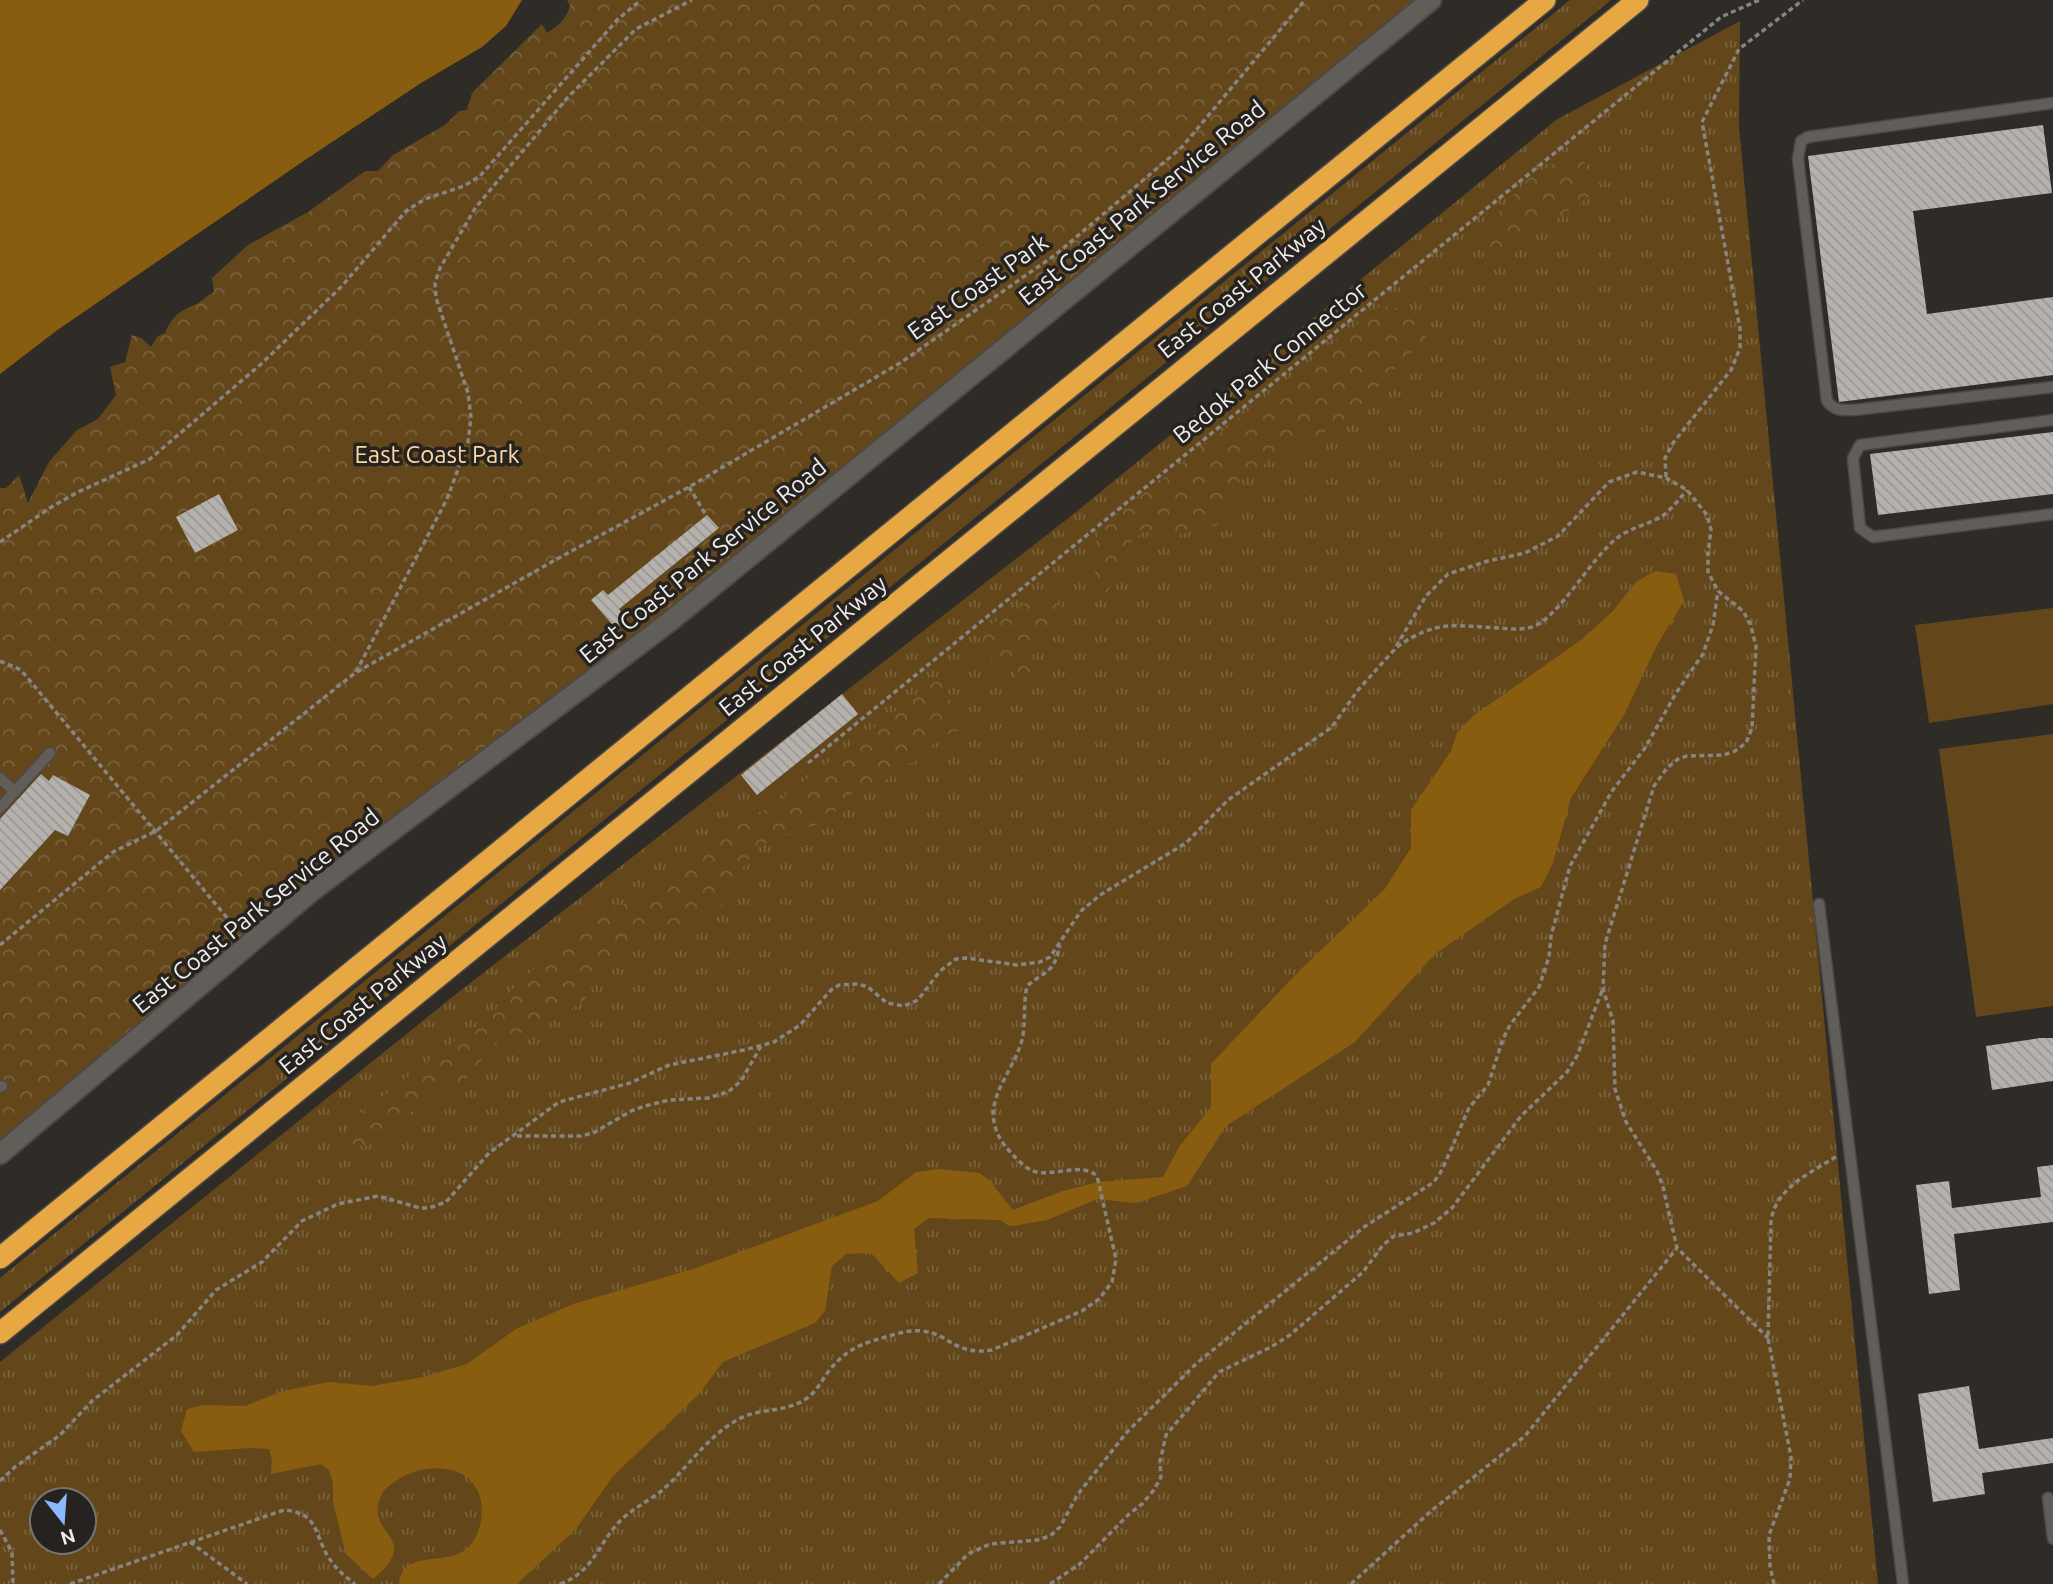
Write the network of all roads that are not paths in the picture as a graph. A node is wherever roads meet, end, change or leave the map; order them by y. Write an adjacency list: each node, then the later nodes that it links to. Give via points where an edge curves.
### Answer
1 (1431, 0): 13 (street, East Coast Park Service Road, via 669,622 312,891)
2 (1545, 0): 14 (highway, East Coast Parkway)
3 (1638, 0): 15 (highway, East Coast Parkway)
4 (2053, 103): 5 (lane, via 1808,137 1798,148 1831,407 1854,411)
5 (2053, 387)
6 (2053, 420): 7 (lane, via 1860,445 1853,458 1860,528 1872,537)
7 (2053, 514)
8 (50, 754): 10 (lane)
9 (0, 778): 10 (lane)
10 (15, 792): 11 (lane)
11 (0, 808)
12 (1819, 904): 18 (lane)
13 (0, 1154)
14 (0, 1258)
15 (0, 1334)
16 (2048, 1498): 17 (lane)
17 (2053, 1539)
18 (1903, 1584)

